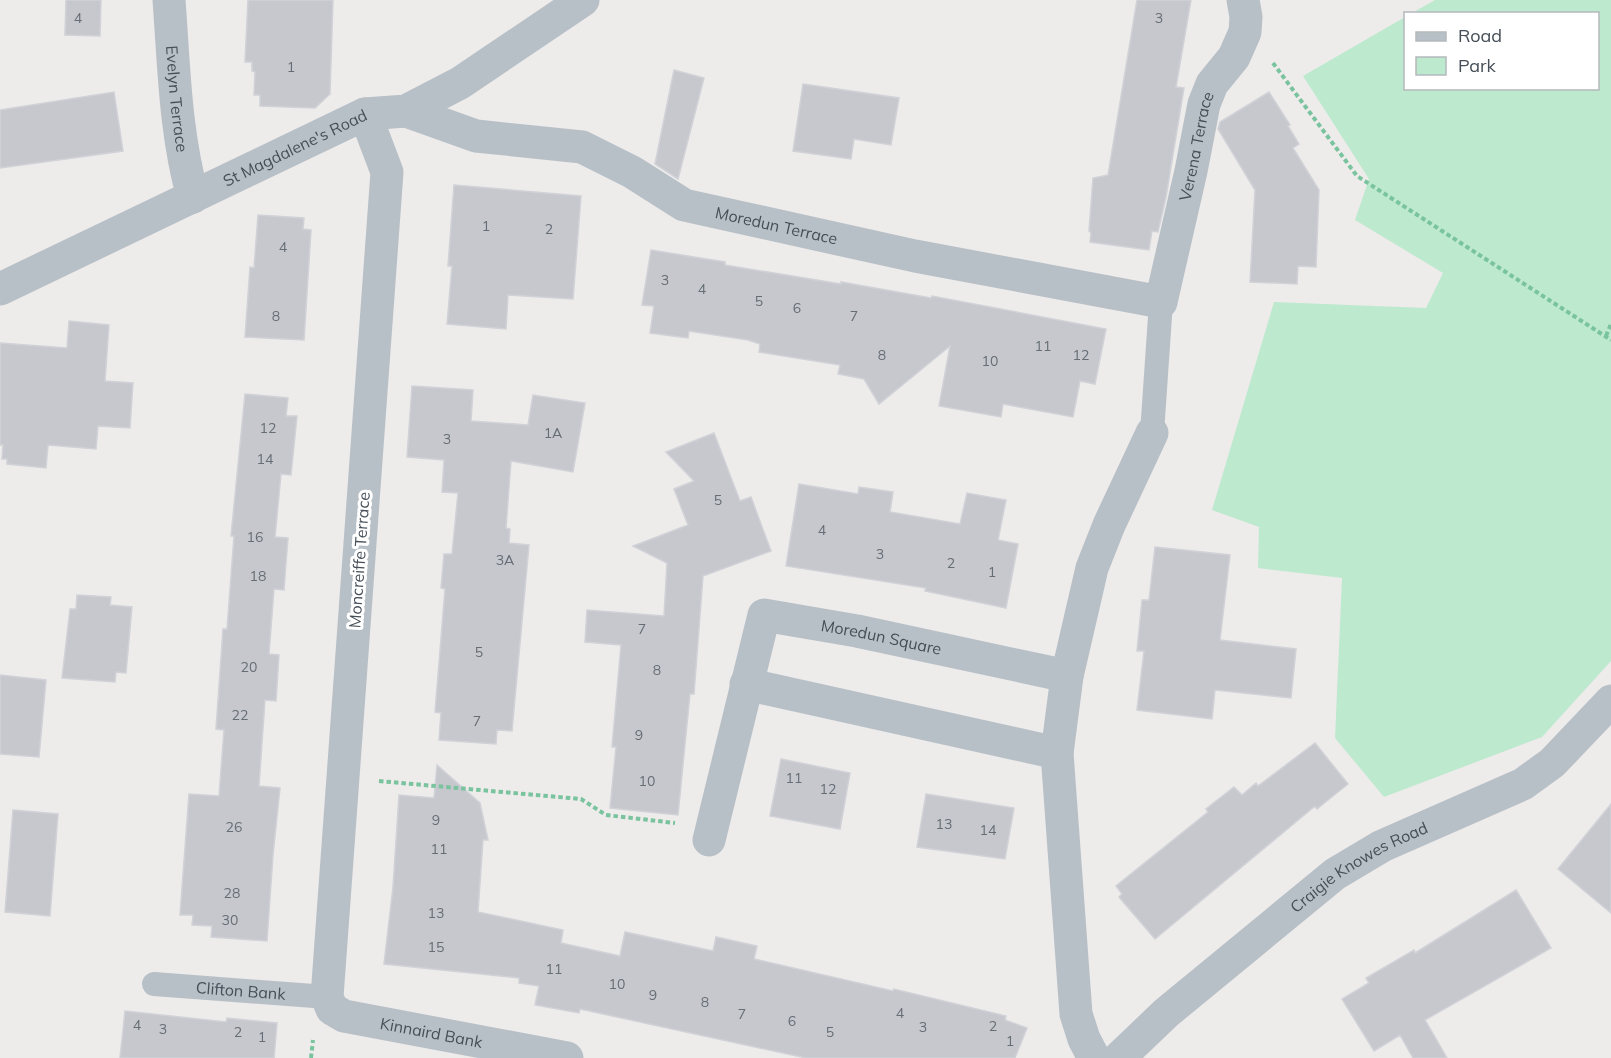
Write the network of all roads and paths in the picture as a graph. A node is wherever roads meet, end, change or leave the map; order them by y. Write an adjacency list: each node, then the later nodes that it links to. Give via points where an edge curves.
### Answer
1 (169, 0): 7 (street, Evelyn Terrace, via 179,121)
2 (583, 0): 5 (street, St Magdalene's Road, via 460,83)
3 (1243, 0): 4 (street, Verena Terrace, via 1245,32)
4 (1240, 44): 9 (street, Verena Terrace, via 1212,84 1204,104); 11 (path, via 1265,53 1357,176)
5 (406, 111): 6 (street, St Magdalene's Road); 9 (street, Moredun Terrace, via 476,136 582,147 684,205 915,256)
6 (365, 114): 7 (street, St Magdalene's Road); 18 (street, Moncreiffe Terrace, via 387,172)
7 (193, 197): 8 (street, St Magdalene's Road)
8 (0, 289)
9 (1161, 302): 13 (lane)
10 (1611, 324): 11 (path)
11 (1606, 336): 12 (path)
12 (1611, 340)
13 (1152, 433): 14 (street, via 1092,568)
14 (1067, 676): 15 (street, Moredun Square, via 764,615); 17 (street)
15 (746, 684): 17 (street); 19 (street, Moredun Square)
16 (1611, 701): 24 (street, Craigie Knowes Road, via 1552,763 1523,784 1382,846 1335,874 1166,1013)
17 (1057, 753): 23 (street, via 1076,1014)
18 (343, 778): 19 (path, via 581,799 606,815); 21 (street, Moncreiffe Terrace)
19 (711, 834)
20 (154, 984): 21 (lane, Clifton Bank)
21 (329, 1003): 22 (street, Kinnaird Bank, via 344,1016)
22 (567, 1058)
23 (1094, 1058)
24 (1119, 1058)

